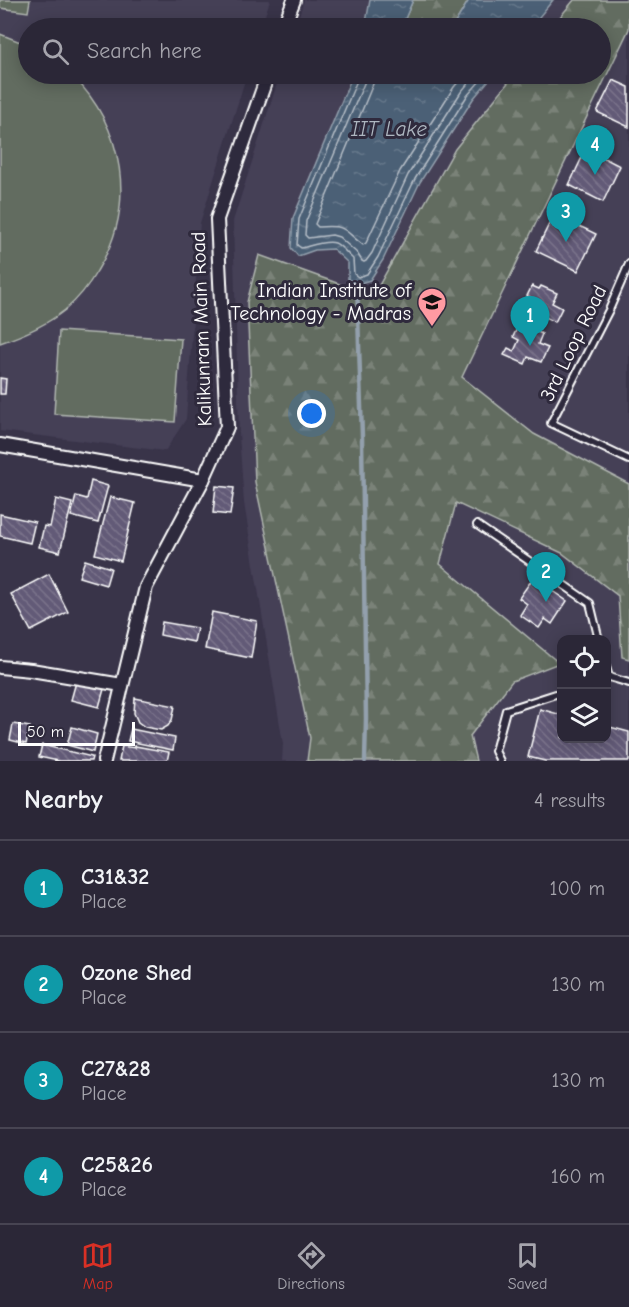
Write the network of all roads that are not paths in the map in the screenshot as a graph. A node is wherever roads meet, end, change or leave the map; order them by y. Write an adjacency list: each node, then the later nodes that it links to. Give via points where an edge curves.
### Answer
1 (294, 0): 2 (street)
2 (288, 18)
3 (264, 84): 7 (street, Kalikunram Main Road, via 217,219 227,427)
4 (629, 264): 6 (lane, 3rd Loop Road, via 551,423)
5 (0, 445): 7 (street)
6 (629, 460)
7 (203, 480): 13 (street, Kalikunram Main Road, via 146,587)
8 (477, 525): 9 (lane, via 590,603)
9 (598, 635)
10 (0, 667): 13 (street)
11 (611, 678): 12 (lane)
12 (629, 683)
13 (122, 685): 15 (street, Kalikunram Main Road)
14 (557, 693): 16 (lane, via 506,710 495,751)
15 (104, 761)
16 (500, 761)

